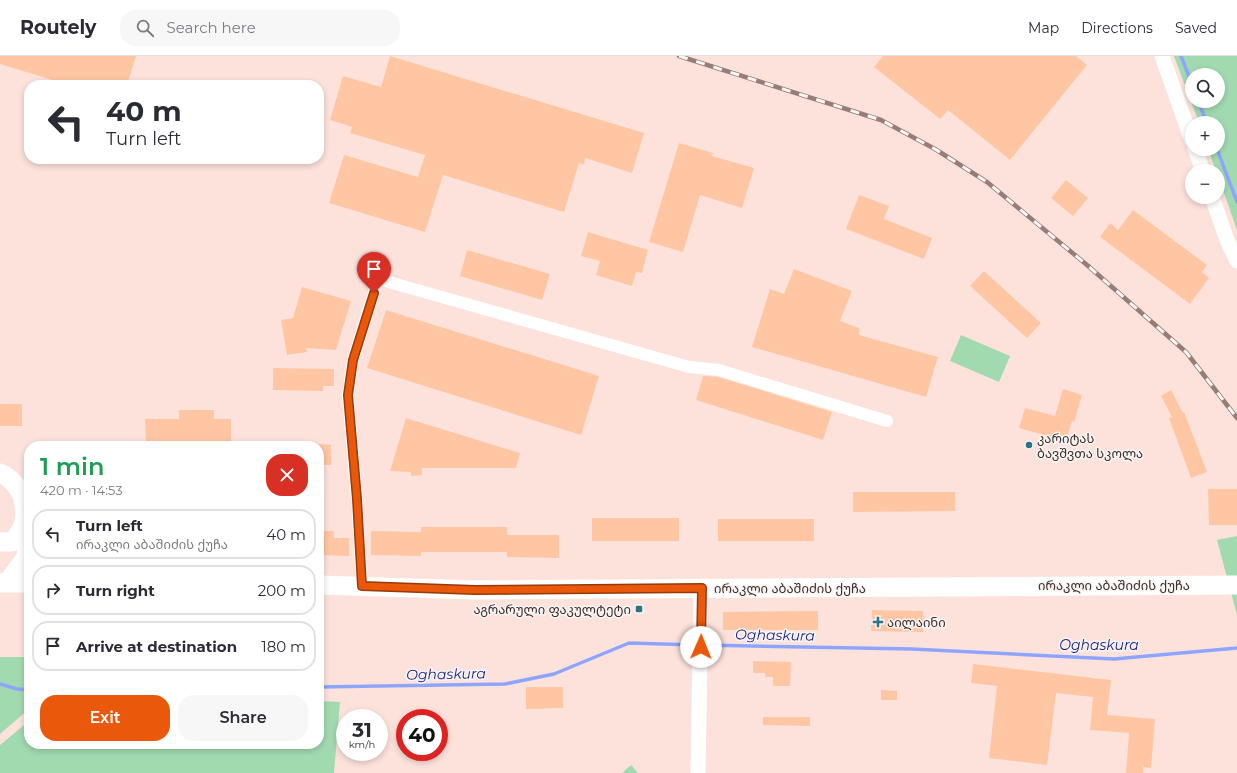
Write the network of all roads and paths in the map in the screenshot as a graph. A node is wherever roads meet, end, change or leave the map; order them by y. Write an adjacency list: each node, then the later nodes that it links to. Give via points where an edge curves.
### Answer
1 (1162, 56): 2 (street)
2 (1185, 121)
3 (1214, 204): 4 (street)
4 (1237, 261)
5 (887, 421): 15 (street, via 718,370 689,367 378,279 353,360 348,395)
6 (0, 473): 7 (main road, via 12,481)
7 (24, 499)
8 (24, 524): 9 (main road, via 20,534 12,542)
9 (0, 542)
10 (24, 559): 12 (main road)
11 (24, 582): 12 (main road)
12 (3, 583)
13 (324, 585): 15 (main road, ირაკლი აბაშიძის ქუჩა)
14 (1237, 585): 16 (main road, ირაკლი აბაშიძის ქუჩა)
15 (362, 586): 16 (main road, ირაკლი აბაშიძის ქუჩა, via 475,590)
16 (702, 588): 17 (street)
17 (698, 773)

